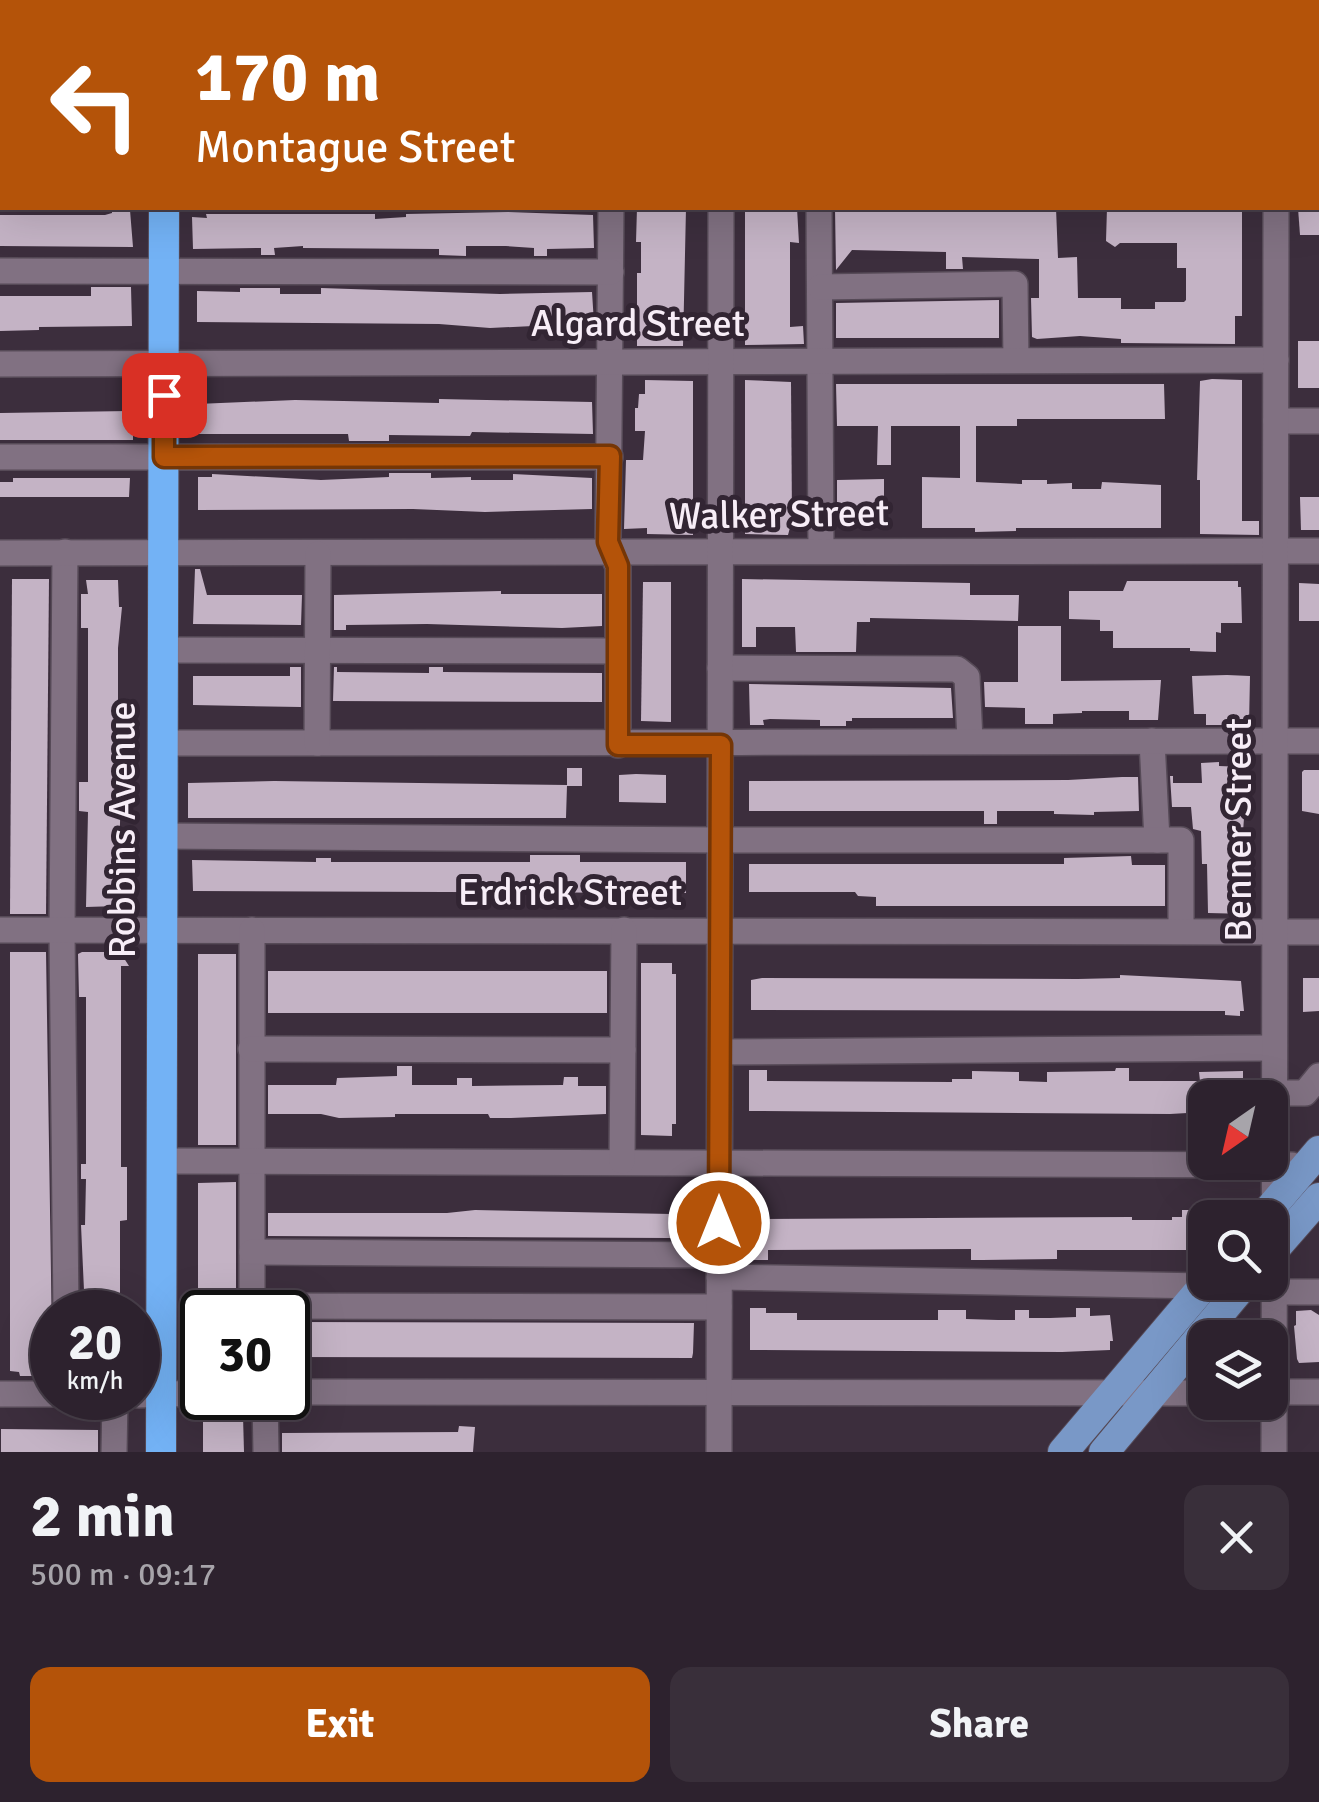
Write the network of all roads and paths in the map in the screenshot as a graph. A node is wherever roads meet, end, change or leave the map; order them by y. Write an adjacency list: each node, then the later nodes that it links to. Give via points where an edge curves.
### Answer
1 (164, 210): 7 (highway, Robbins Avenue)
2 (612, 210): 8 (street)
3 (721, 210): 11 (street)
4 (819, 210): 9 (street)
5 (1276, 210): 14 (street, Benner Street)
6 (0, 270): 7 (street)
7 (164, 272): 8 (street); 16 (highway, Robbins Avenue)
8 (611, 272): 10 (street)
9 (820, 287): 12 (street); 13 (street, via 1015,284)
10 (610, 360): 11 (street, Algard Street); 16 (street, Algard Street); 19 (street)
11 (719, 360): 12 (street, Algard Street); 22 (street)
12 (821, 360): 13 (street, Algard Street); 23 (street)
13 (1016, 360): 14 (street, Algard Street)
14 (1276, 360): 17 (street, Benner Street)
15 (0, 364): 16 (street, Algard Street)
16 (164, 364): 21 (highway, Robbins Avenue)
17 (1276, 421): 18 (street); 24 (street, Benner Street)
18 (1319, 421)
19 (610, 456): 21 (street); 30 (street)
20 (0, 457): 21 (street)
21 (164, 457): 28 (highway, Robbins Avenue)
22 (720, 549): 23 (street, Walker Street); 30 (street, Walker Street); 34 (street)
23 (821, 550): 24 (street, Walker Street)
24 (1276, 551): 25 (street, Walker Street); 37 (street, Benner Street)
25 (1319, 551)
26 (65, 552): 27 (street, Walker Street); 28 (street, Walker Street); 53 (street)
27 (0, 553)
28 (163, 553): 29 (street, Walker Street); 31 (highway, Robbins Avenue)
29 (318, 554): 30 (street, Walker Street); 32 (street)
30 (613, 554): 33 (street)
31 (162, 650): 32 (street); 39 (highway, Robbins Avenue)
32 (317, 651): 33 (street); 40 (street)
33 (618, 651): 41 (street)
34 (720, 668): 35 (street, via 958,669 967,677); 42 (street)
35 (970, 740): 36 (street); 42 (street)
36 (1152, 741): 37 (street); 45 (street)
37 (1276, 741): 38 (street); 52 (street, Benner Street)
38 (1319, 741)
39 (162, 743): 40 (street); 43 (highway, Robbins Avenue)
40 (317, 743): 41 (street)
41 (618, 745): 42 (street)
42 (721, 745): 44 (street)
43 (162, 836): 44 (street); 50 (highway, Robbins Avenue)
44 (721, 840): 45 (street); 49 (street)
45 (1157, 840): 51 (street, via 1181,840)
46 (0, 930): 53 (street, Erdrick Street)
47 (252, 930): 48 (street, Erdrick Street); 50 (street, Erdrick Street); 56 (street)
48 (624, 930): 49 (street, Erdrick Street); 57 (street)
49 (720, 930): 51 (street, Erdrick Street); 58 (street)
50 (162, 931): 53 (street, Erdrick Street); 63 (highway, Robbins Avenue)
51 (1180, 931): 52 (street, Erdrick Street)
52 (1274, 931): 54 (street, Erdrick Street); 55 (street, Benner Street)
53 (62, 932): 75 (street)
54 (1319, 932)
55 (1274, 1048): 58 (street); 60 (street, Benner Street)
56 (252, 1050): 57 (street); 64 (street)
57 (623, 1050): 65 (street)
58 (720, 1052): 66 (street)
59 (1319, 1076): 61 (street, via 1306,1094)
60 (1274, 1080)
61 (1288, 1093)
62 (1313, 1158): 67 (street); 70 (main road)
63 (163, 1161): 64 (street); 76 (highway, Robbins Avenue)
64 (252, 1161): 65 (street); 72 (street)
65 (622, 1161): 66 (street)
66 (719, 1161): 68 (street); 73 (street)
67 (1288, 1162)
68 (1188, 1164)
69 (1319, 1198): 71 (main road)
70 (1277, 1200)
71 (1288, 1233)
72 (252, 1252): 73 (street); 77 (street)
73 (719, 1266): 74 (street); 82 (street)
74 (1188, 1283)
75 (66, 1290)
76 (155, 1290)
77 (252, 1290)
78 (1288, 1292): 79 (street)
79 (1319, 1292)
80 (1191, 1300): 88 (main road)
81 (1231, 1300): 92 (main road)
82 (719, 1307): 83 (street); 87 (street)
83 (310, 1309)
84 (310, 1392): 87 (street)
85 (1288, 1392): 86 (street)
86 (1319, 1392)
87 (718, 1393): 88 (street); 100 (street)
88 (1113, 1393): 92 (street); 101 (main road)
89 (1188, 1393): 92 (street)
90 (0, 1394): 91 (street)
91 (30, 1394)
92 (1151, 1394): 102 (main road)
93 (115, 1420): 97 (street)
94 (154, 1420): 98 (highway, Robbins Avenue)
95 (265, 1420): 99 (street)
96 (1273, 1420): 103 (street, Benner Street)
97 (114, 1452)
98 (161, 1452)
99 (266, 1452)
100 (719, 1452)
101 (1063, 1452)
102 (1104, 1452)
103 (1274, 1452)

